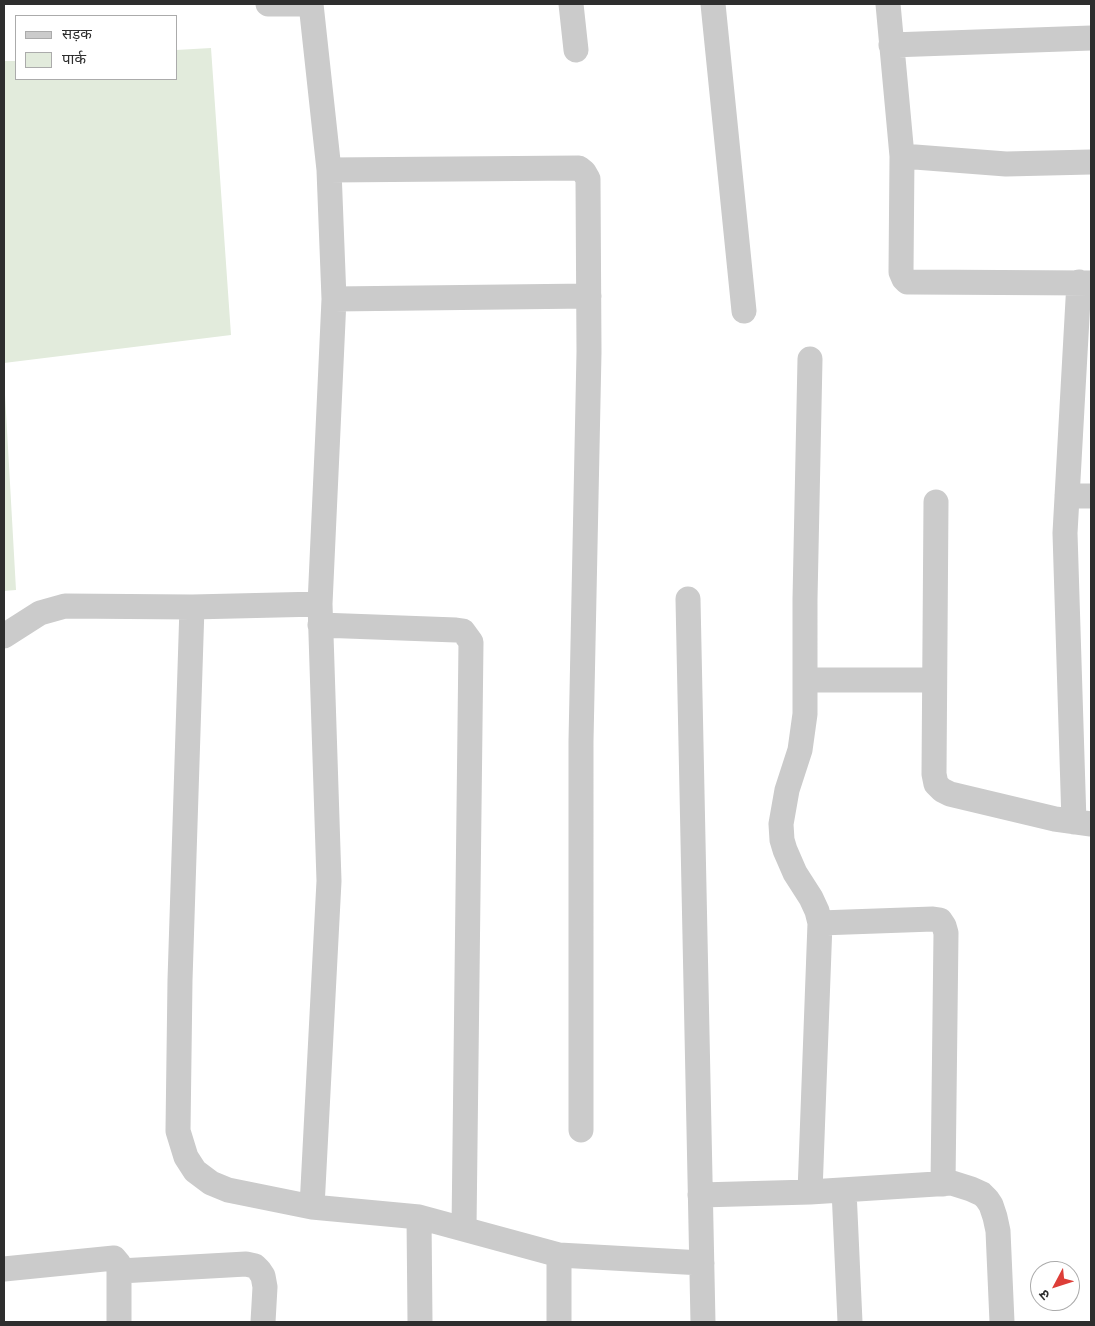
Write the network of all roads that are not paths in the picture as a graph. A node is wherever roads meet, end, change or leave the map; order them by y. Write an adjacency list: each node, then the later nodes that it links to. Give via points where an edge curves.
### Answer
1 (268, 4): 2 (street)
2 (311, 4): 11 (street)
3 (571, 4): 8 (street)
4 (713, 4): 15 (street)
5 (888, 4): 7 (street)
6 (1091, 38): 7 (street)
7 (891, 46): 9 (street)
8 (576, 50)
9 (902, 156): 10 (street, via 1006,164); 12 (street, via 901,272 906,281)
10 (1091, 162)
11 (329, 170): 13 (street, via 579,168 588,179); 14 (street)
12 (1085, 282): 17 (street)
13 (589, 296): 14 (street); 27 (street, via 581,742)
14 (334, 298): 21 (street)
15 (744, 311)
16 (810, 359): 23 (street)
17 (1079, 496): 25 (street, via 1065,533)
18 (936, 502): 24 (street)
19 (688, 599): 31 (street)
20 (192, 607): 21 (street); 22 (street, via 65,606 40,613); 32 (street, via 178,1131 186,1157 195,1171 212,1183 228,1190)
21 (320, 614): 32 (street, via 329,882); 34 (street, via 463,631 470,642)
22 (4, 636)
23 (805, 680): 24 (street); 26 (street, via 803,734 781,824 785,850 811,898)
24 (934, 680): 25 (street, via 934,774 936,784 942,790)
25 (1082, 823)
26 (820, 923): 28 (street, via 933,919 940,920 944,926); 30 (street)
27 (581, 1130)
28 (943, 1184): 29 (street); 45 (street, via 952,1183 971,1189 982,1194 991,1205 998,1231)
29 (844, 1190): 30 (street); 44 (street)
30 (810, 1192): 31 (street)
31 (700, 1195): 36 (street)
32 (312, 1207): 33 (street)
33 (419, 1217): 34 (street); 41 (street)
34 (464, 1228): 35 (street)
35 (559, 1254): 36 (street); 42 (street)
36 (702, 1263): 43 (street)
37 (4, 1269): 38 (street, via 114,1258)
38 (120, 1271): 39 (street); 40 (street, via 255,1266 263,1276 265,1287)
39 (119, 1322)
40 (263, 1322)
41 (420, 1322)
42 (559, 1322)
43 (703, 1322)
44 (850, 1322)
45 (1002, 1322)

